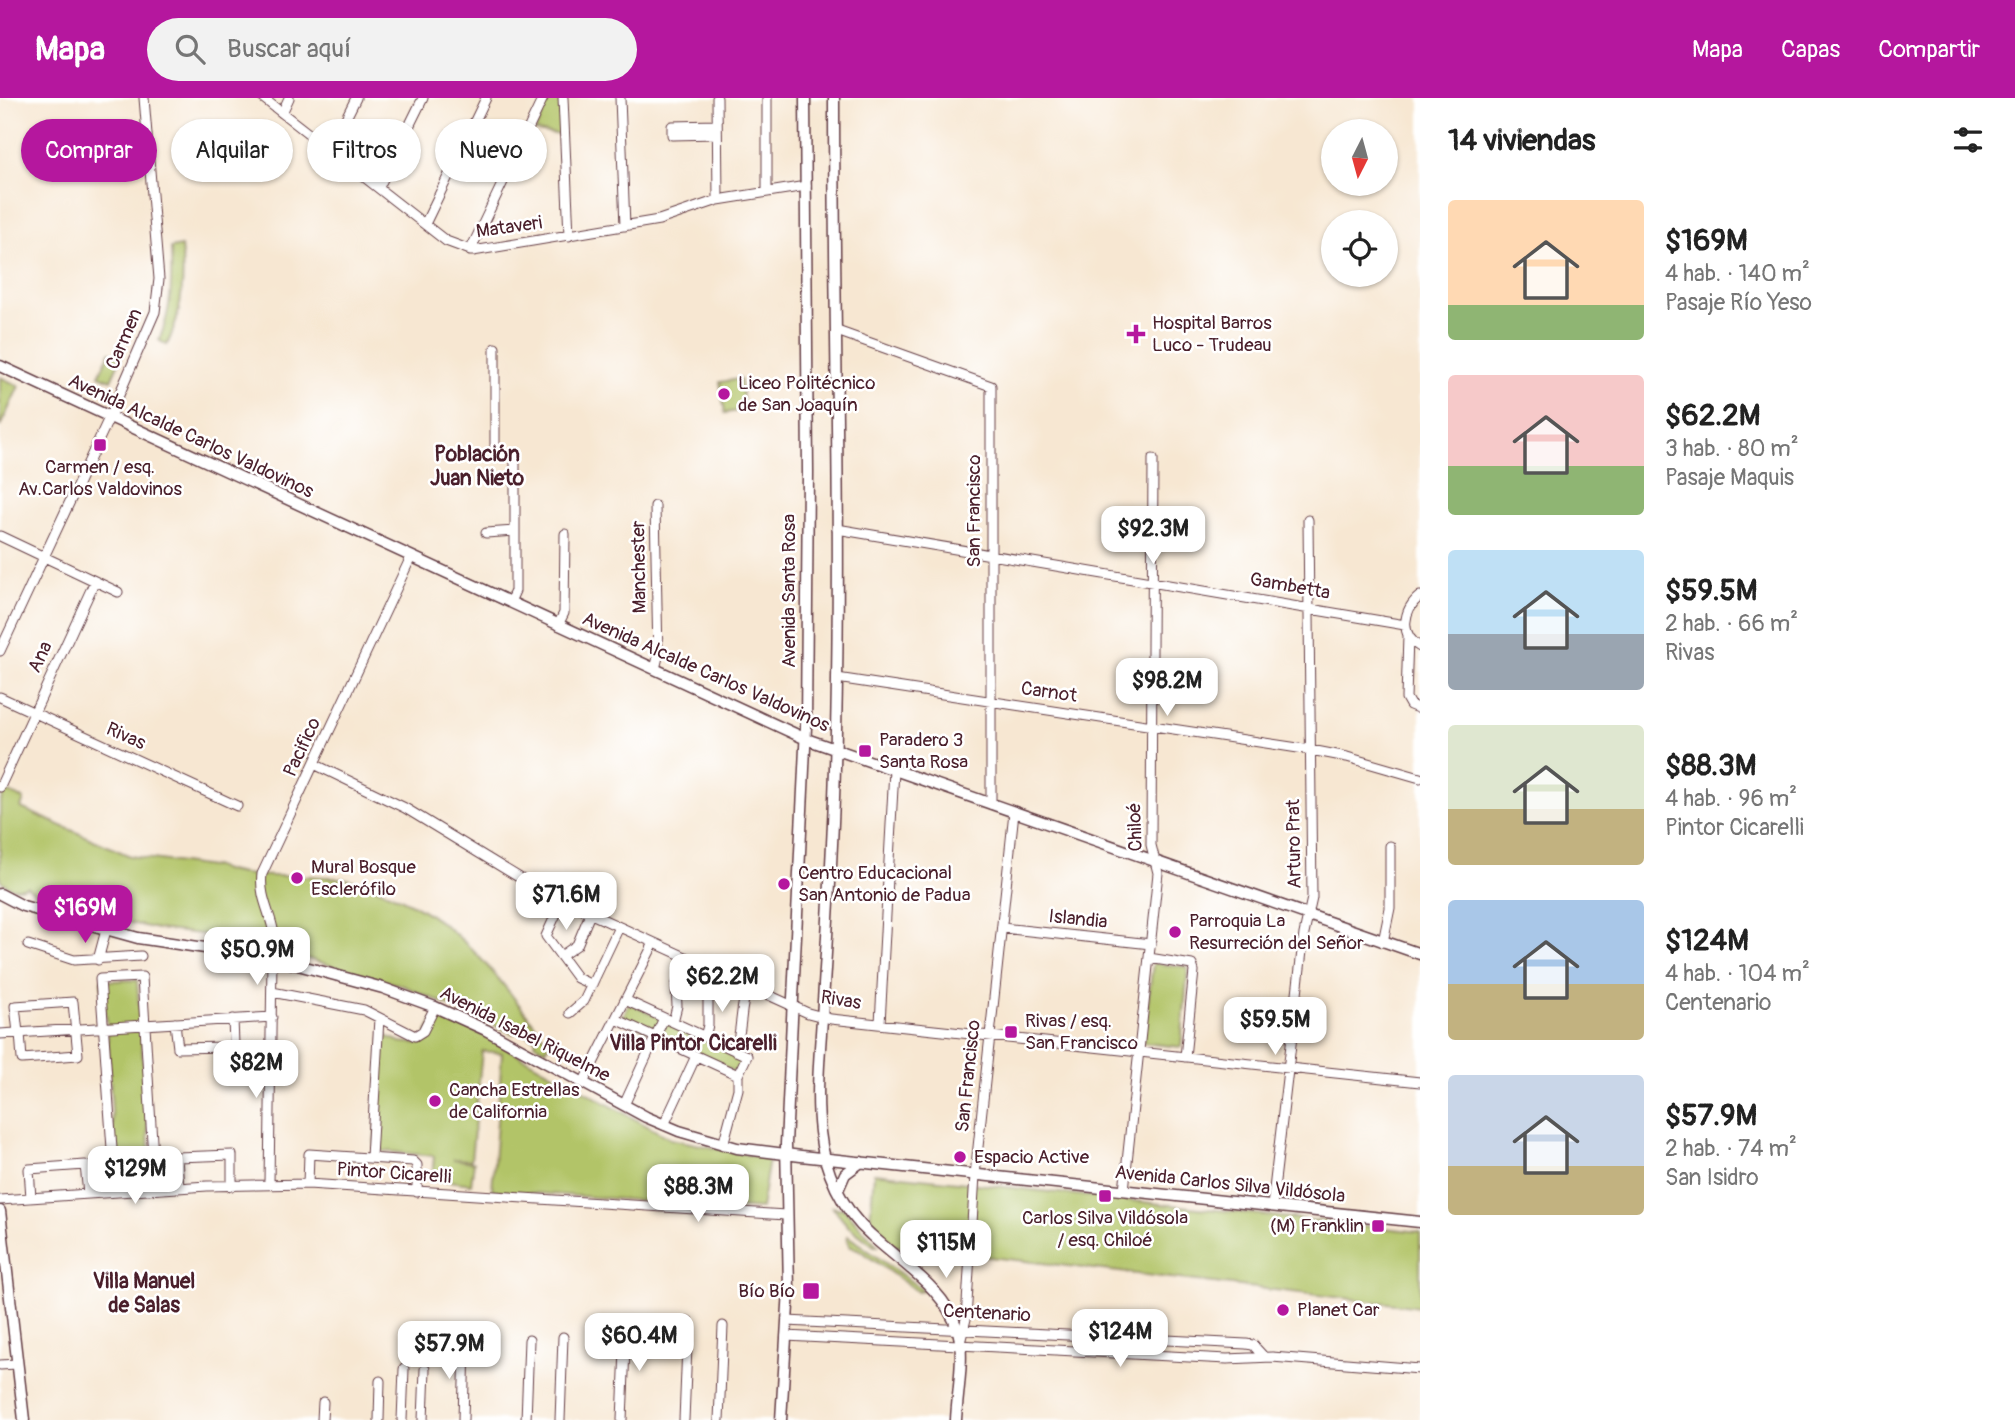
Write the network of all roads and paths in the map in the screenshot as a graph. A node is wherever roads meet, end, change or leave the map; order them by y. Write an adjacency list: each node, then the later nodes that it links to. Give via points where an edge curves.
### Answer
1 (144, 98): 29 (street, Carmen, via 158,292 150,327)
2 (263, 98): 14 (street, Mataveri)
3 (289, 98): 14 (street)
4 (356, 98): 15 (street)
5 (422, 98): 19 (street)
6 (486, 98): 22 (street)
7 (543, 98): 25 (street)
8 (563, 98): 24 (street)
9 (620, 98): 23 (street)
10 (717, 98): 21 (street)
11 (767, 98): 20 (street)
12 (805, 98): 18 (main road, Avenida Santa Rosa)
13 (834, 98): 26 (main road)
14 (282, 113): 16 (street, Mataveri)
15 (346, 119)
16 (307, 132)
17 (372, 182): 19 (street, Mataveri)
18 (806, 186): 20 (street, Mataveri); 59 (main road, Avenida Santa Rosa)
19 (379, 187): 22 (street, Mataveri)
20 (767, 192): 21 (street, Mataveri)
21 (718, 200): 23 (street, Mataveri, via 667,218)
22 (425, 224): 25 (street, Mataveri, via 446,241)
23 (625, 226): 24 (street, Mataveri)
24 (569, 236): 25 (street, Mataveri)
25 (470, 251)
26 (837, 331): 33 (main road); 38 (street, San Francisco, via 991,386)
27 (495, 348): 34 (street, via 495,450 515,456)
28 (0, 366): 29 (main road, Avenida Alcalde Carlos Valdovinos)
29 (109, 418): 39 (street, Carmen); 40 (main road, Avenida Alcalde Carlos Valdovinos)
30 (1153, 459): 42 (street, Chiloé)
31 (655, 506): 52 (street, Manchester)
32 (1308, 520): 46 (street, Arturo Prat)
33 (837, 529): 38 (street, Gambetta); 53 (main road)
34 (515, 531): 35 (street); 45 (street, via 515,591)
35 (486, 533)
36 (565, 534): 47 (street, via 564,613)
37 (0, 536): 39 (street)
38 (992, 555): 42 (street, Gambetta); 55 (street, San Francisco)
39 (44, 557): 41 (street); 51 (street, Carmen)
40 (411, 557): 45 (main road, Avenida Alcalde Carlos Valdovinos); 62 (street, Pacifico)
41 (95, 581): 43 (street); 57 (street, Ana)
42 (1152, 581): 46 (street, Gambetta); 58 (street, Chiloé)
43 (118, 592)
44 (1420, 596): 48 (street)
45 (510, 602): 47 (main road, Avenida Alcalde Carlos Valdovinos)
46 (1309, 607): 48 (street, Gambetta); 61 (street, Arturo Prat)
47 (558, 625): 52 (main road, Avenida Alcalde Carlos Valdovinos)
48 (1405, 625): 49 (street)
49 (1408, 636): 50 (street); 56 (street, via 1406,698)
50 (1420, 647)
51 (0, 650)
52 (655, 669): 59 (main road, Avenida Alcalde Carlos Valdovinos)
53 (837, 678): 55 (street, Carnot); 60 (main road)
54 (0, 697): 57 (street, Rivas)
55 (992, 701): 58 (street, Carnot); 66 (street, San Francisco)
56 (1420, 709)
57 (33, 713): 65 (street, Ana); 67 (street, Rivas)
58 (1152, 725): 61 (street, Carnot); 70 (street, Chiloé, via 1151,849)
59 (806, 739): 60 (main road, Avenida Alcalde Carlos Valdovinos); 95 (main road, Avenida Santa Rosa)
60 (836, 750): 63 (main road, Avenida Alcalde Carlos Valdovinos); 98 (main road)
61 (1311, 750): 64 (street, Carnot); 74 (street, Arturo Prat)
62 (314, 764): 72 (street, Rivas, via 405,808); 85 (street, Pacifico, via 262,874 261,893 275,931)
63 (894, 770): 66 (main road, Avenida Alcalde Carlos Valdovinos); 104 (street)
64 (1420, 778)
65 (0, 787)
66 (991, 804): 68 (main road, Avenida Alcalde Carlos Valdovinos)
67 (237, 806)
68 (1014, 813): 70 (main road, Avenida Alcalde Carlos Valdovinos); 76 (street, San Francisco)
69 (1390, 846): 78 (street, via 1390,908)
70 (1155, 862): 74 (main road, Avenida Alcalde Carlos Valdovinos); 81 (street, Chiloé, via 1158,873)
71 (1, 896): 77 (main road, Avenida Isabel Riquelme)
72 (562, 901): 73 (street, Rivas); 84 (street, via 546,936)
73 (590, 914): 75 (street, Rivas); 84 (street, via 577,945)
74 (1309, 916): 78 (main road, Avenida Alcalde Carlos Valdovinos); 117 (street, Arturo Prat)
75 (619, 927): 79 (street, Rivas); 90 (street)
76 (1002, 928): 81 (street, Islandia); 110 (street, San Francisco)
77 (106, 930): 85 (main road, Avenida Isabel Riquelme); 88 (street)
78 (1383, 942): 82 (main road, Avenida Alcalde Carlos Valdovinos)
79 (654, 943): 86 (street, Rivas); 93 (street)
80 (27, 944): 88 (street, via 74,960)
81 (1151, 944): 87 (street, Chiloé)
82 (1420, 954)
83 (141, 956): 88 (street)
84 (561, 956): 90 (street, via 577,978)
85 (272, 958): 92 (street, Pacifico); 94 (main road, Avenida Isabel Riquelme, via 346,976)
86 (687, 958): 89 (street, Rivas); 102 (street, via 676,986 677,1006)
87 (1149, 958): 114 (street, Chiloé); 116 (street, via 1192,965)
88 (98, 960)
89 (718, 972): 91 (street, Rivas); 112 (street, via 708,995)
90 (592, 985): 96 (street, via 584,1001)
91 (748, 986): 95 (street, Rivas); 113 (street)
92 (272, 992): 97 (street, Pacifico); 99 (street, via 347,1005)
93 (625, 1000): 100 (street); 102 (street)
94 (435, 1007): 99 (street, via 423,1031 415,1036); 120 (main road, Avenida Isabel Riquelme)
95 (793, 1008): 98 (street, Rivas); 125 (main road, Avenida Santa Rosa)
96 (570, 1013)
97 (272, 1017): 101 (street); 131 (street, Pacifico)
98 (822, 1017): 104 (street, Rivas); 123 (main road)
99 (379, 1018): 127 (street)
100 (616, 1018): 111 (street); 120 (street)
101 (233, 1019): 103 (street); 103 (street, via 234,1044 228,1047 178,1048)
102 (669, 1020): 111 (street); 112 (street)
103 (175, 1023): 105 (street)
104 (880, 1023): 110 (street, Rivas)
105 (144, 1025): 106 (street); 106 (street, via 142,977 100,979); 106 (street, via 154,1174 114,1177)
106 (104, 1028): 107 (street)
107 (76, 1029): 108 (street); 108 (street, via 78,1055 22,1059); 108 (street, via 74,1002 15,1006)
108 (19, 1033): 109 (street)
109 (0, 1034)
110 (990, 1035): 114 (street, Rivas); 130 (street, San Francisco)
111 (655, 1037): 115 (street); 121 (street)
112 (705, 1037): 113 (street)
113 (734, 1051): 118 (street, via 747,1056)
114 (1139, 1052): 116 (street, Rivas); 136 (street, Chiloé)
115 (696, 1056): 118 (street); 122 (street)
116 (1185, 1057): 117 (street, Rivas)
117 (1289, 1068): 119 (street, Rivas); 141 (street, Arturo Prat)
118 (738, 1075): 124 (street)
119 (1420, 1082)
120 (583, 1083): 121 (main road, Avenida Isabel Riquelme)
121 (624, 1105): 122 (main road, Avenida Isabel Riquelme)
122 (664, 1125): 124 (main road, Avenida Isabel Riquelme)
123 (820, 1136): 126 (main road, via 814,1149); 128 (main road)
124 (723, 1145): 125 (main road, Avenida Isabel Riquelme)
125 (786, 1154): 126 (main road, Avenida Carlos Silva Vildósola); 143 (main road, Avenida Santa Rosa)
126 (801, 1156): 128 (main road, Avenida Carlos Silva Vildósola)
127 (371, 1157): 132 (street, via 309,1154); 137 (street, via 413,1161)
128 (825, 1158): 129 (main road, Avenida Carlos Silva Vildósola); 135 (main road)
129 (861, 1162): 130 (main road, Avenida Carlos Silva Vildósola); 135 (main road, via 845,1174)
130 (975, 1175): 136 (main road, Avenida Carlos Silva Vildósola); 149 (street, San Francisco)
131 (270, 1184): 132 (street, Pintor Cicarelli); 133 (street, Pintor Cicarelli)
132 (308, 1184): 137 (street, Pintor Cicarelli)
133 (232, 1186): 134 (street, Pintor Cicarelli); 134 (street, via 232,1155 177,1157)
134 (179, 1188): 138 (street, Pintor Cicarelli)
135 (838, 1190): 149 (main road, via 862,1227 937,1294)
136 (1124, 1191): 141 (main road, Avenida Carlos Silva Vildósola)
137 (417, 1192): 143 (street, Pintor Cicarelli)
138 (88, 1195): 139 (street, Pintor Cicarelli); 139 (street, via 85,1165 78,1165 29,1169)
139 (31, 1198): 140 (street, Pintor Cicarelli)
140 (0, 1200)
141 (1272, 1206): 144 (main road, Avenida Carlos Silva Vildósola)
142 (0, 1211): 158 (main road)
143 (786, 1215): 146 (main road, Avenida Santa Rosa)
144 (1420, 1222)
145 (688, 1321): 174 (street)
146 (787, 1321): 149 (street, Centenario); 150 (main road, Avenida Santa Rosa)
147 (626, 1325): 173 (street)
148 (723, 1326): 175 (street)
149 (961, 1329): 155 (main road, San Francisco); 157 (street, Centenario, via 1246,1344)
150 (786, 1336): 155 (street, Centenario); 176 (main road, Avenida Santa Rosa)
151 (562, 1337): 172 (street)
152 (529, 1340): 171 (street)
153 (476, 1341): 154 (street)
154 (465, 1343): 156 (street); 170 (street)
155 (960, 1345): 157 (street, Centenario); 177 (main road, San Francisco)
156 (440, 1349)
157 (1264, 1357): 162 (street, Centenario)
158 (17, 1364): 159 (street); 165 (main road)
159 (0, 1365)
160 (404, 1369): 168 (street)
161 (425, 1369): 169 (street)
162 (1420, 1369)
163 (380, 1381): 167 (street)
164 (323, 1402): 166 (street)
165 (24, 1420)
166 (322, 1420)
167 (379, 1420)
168 (402, 1420)
169 (423, 1420)
170 (463, 1420)
171 (526, 1420)
172 (560, 1420)
173 (622, 1420)
174 (684, 1420)
175 (719, 1420)
176 (781, 1420)
177 (956, 1420)

